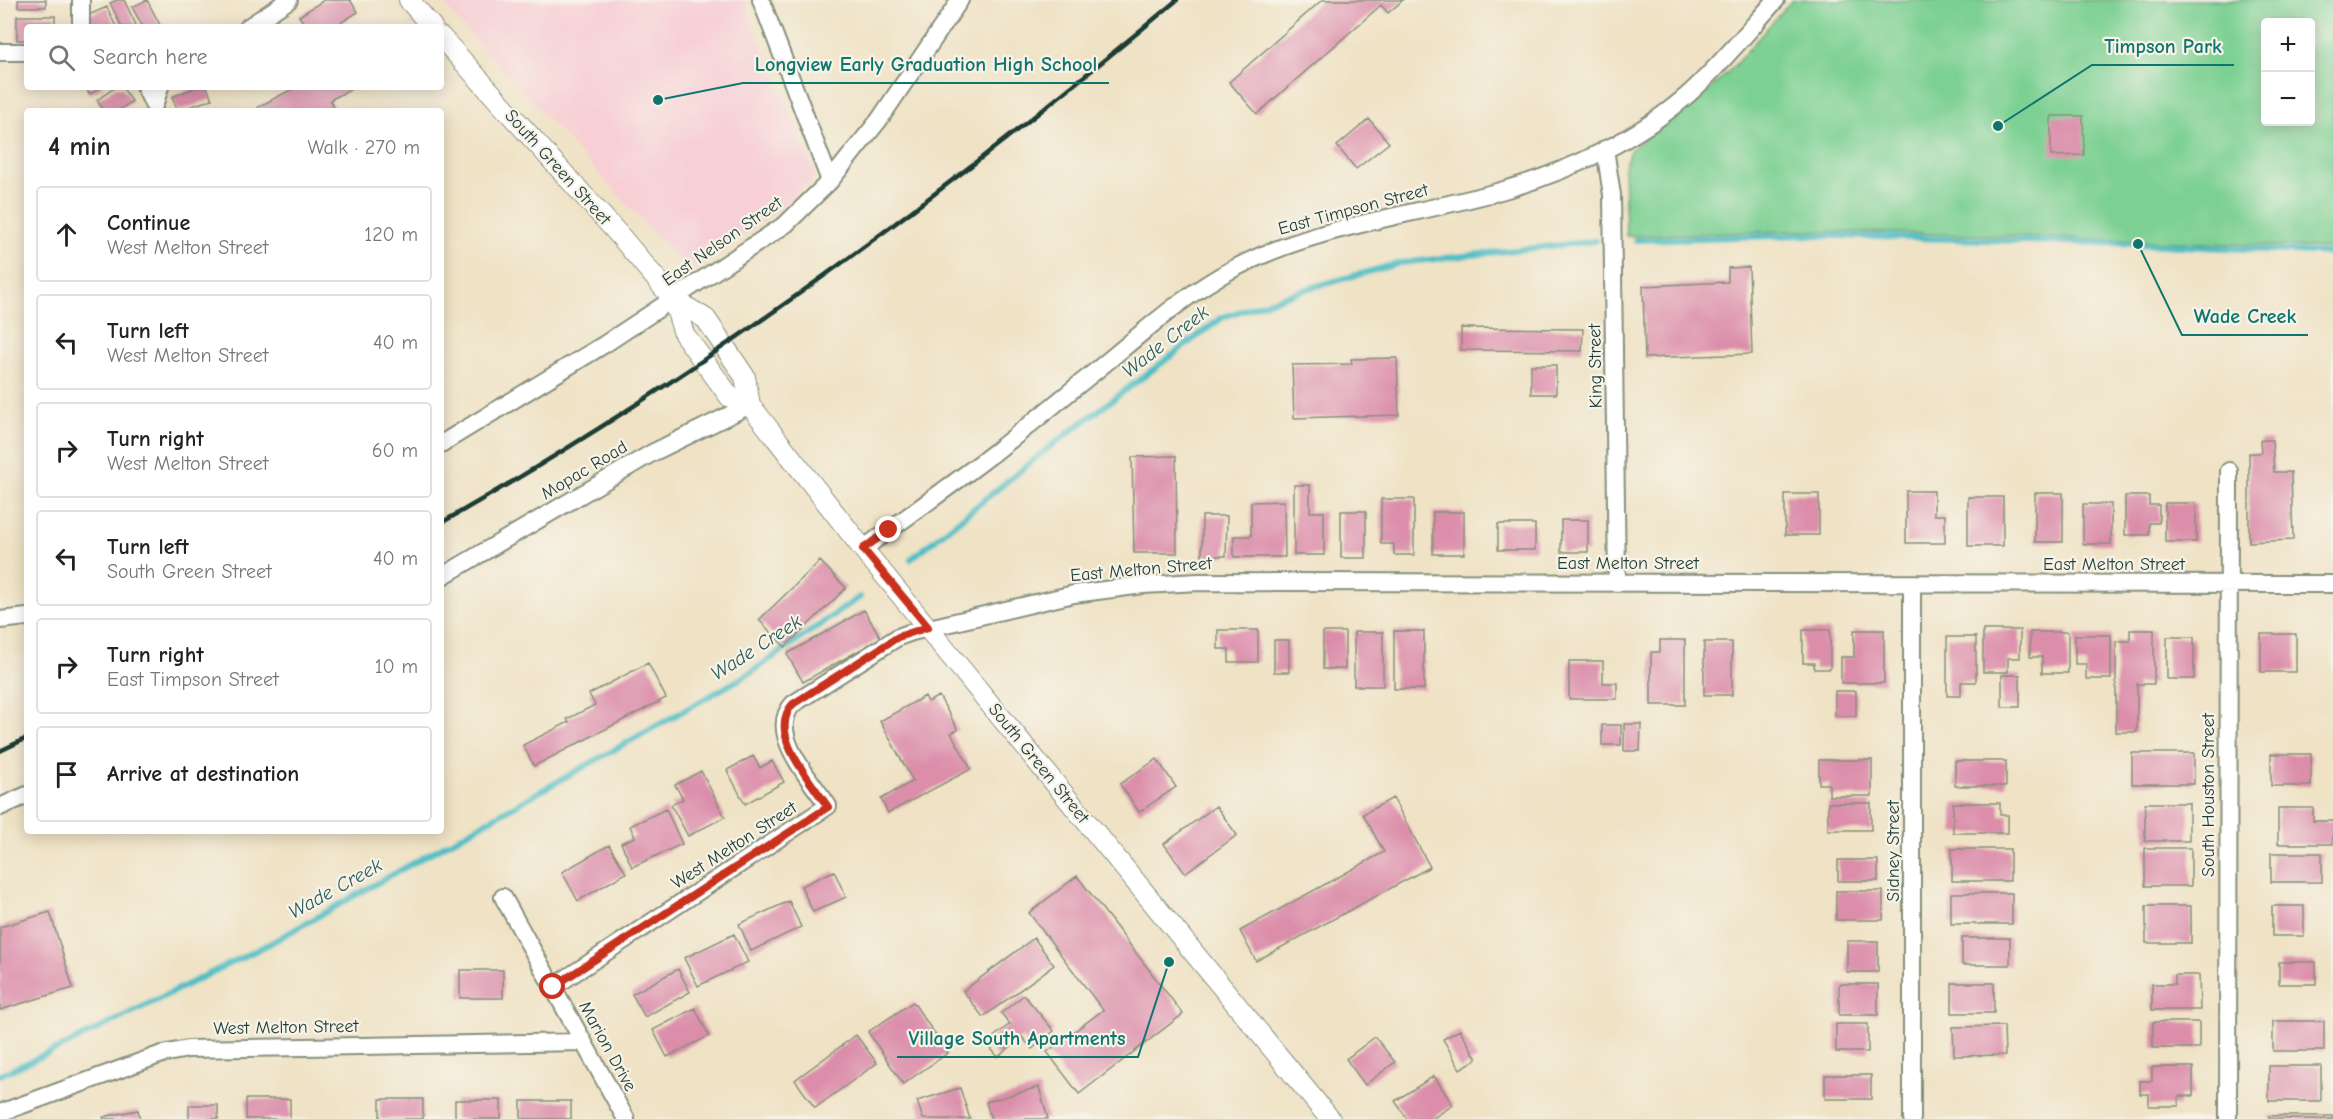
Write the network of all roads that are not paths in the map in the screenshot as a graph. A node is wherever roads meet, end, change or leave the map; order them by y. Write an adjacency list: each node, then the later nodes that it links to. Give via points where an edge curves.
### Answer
1 (81, 0): 7 (street)
2 (289, 0): 8 (street)
3 (409, 0): 9 (street)
4 (761, 0): 18 (street)
5 (960, 0): 18 (street, East Nelson Street, via 879,120)
6 (1776, 0): 17 (street, East Timpson Street, via 1689,93)
7 (81, 24)
8 (253, 24)
9 (429, 24)
10 (444, 40): 19 (street, South Green Street)
11 (0, 52): 12 (street)
12 (24, 52)
13 (146, 90): 15 (street)
14 (159, 90): 16 (street)
15 (155, 108)
16 (155, 108)
17 (1605, 149): 23 (street, East Timpson Street, via 1533,181 1303,239 1231,270 1179,304 996,452); 25 (street, King Street, via 1612,195)
18 (830, 181): 19 (street, East Nelson Street, via 768,238)
19 (673, 299): 20 (street, South Green Street, via 706,319 745,377); 21 (street, East Nelson Street)
20 (750, 405): 23 (street, South Green Street); 24 (street, Mopac Road, via 652,453)
21 (444, 442)
22 (2229, 471): 27 (street, South Houston Street)
23 (863, 549): 31 (street, South Green Street)
24 (444, 575)
25 (1617, 583): 26 (street, East Melton Street); 31 (street, East Melton Street, via 1163,584 1074,594)
26 (1912, 584): 27 (street, East Melton Street); 40 (street, Sidney Street)
27 (2228, 584): 28 (street, East Melton Street); 41 (street, South Houston Street)
28 (2333, 584)
29 (24, 617): 30 (street)
30 (0, 620)
31 (928, 627): 35 (street, West Melton Street, via 898,637 793,704 788,711 786,742 828,807); 39 (street, South Green Street)
32 (24, 796): 33 (street)
33 (0, 807)
34 (503, 897): 35 (street, Marion Drive)
35 (553, 987): 36 (street, Marion Drive)
36 (584, 1042): 37 (street, West Melton Street, via 188,1049 156,1056); 38 (street, Marion Drive)
37 (0, 1113)
38 (626, 1119)
39 (1330, 1119)
40 (1912, 1119)
41 (2228, 1119)

